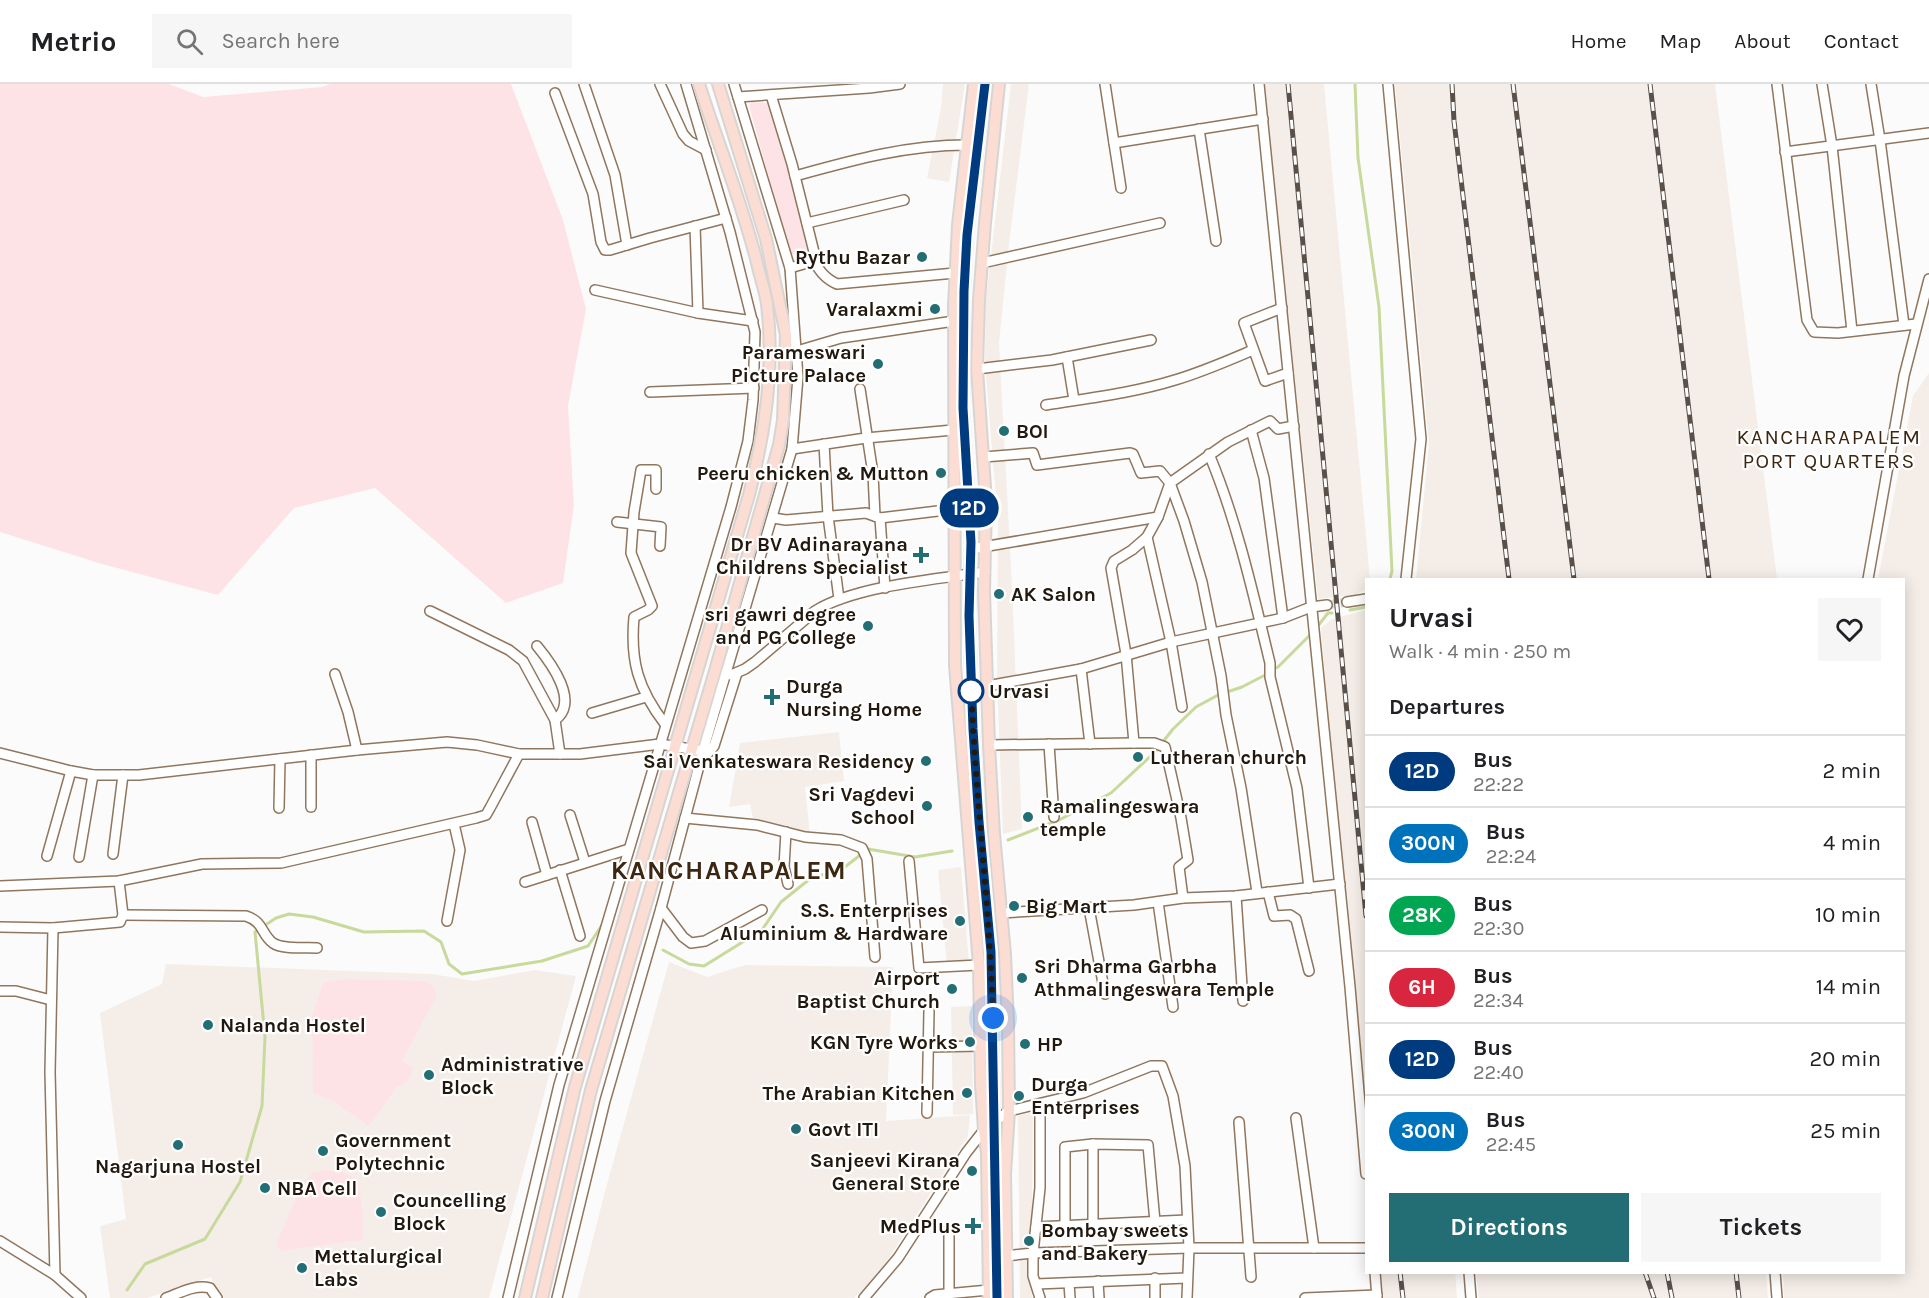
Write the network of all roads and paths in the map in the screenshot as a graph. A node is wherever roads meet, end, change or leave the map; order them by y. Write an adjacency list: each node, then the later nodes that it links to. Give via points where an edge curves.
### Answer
1 (584, 84): 38 (street, via 615,175)
2 (660, 84): 28 (street, via 683,134)
3 (686, 84): 28 (street)
4 (699, 84): 68 (main road, via 751,240 766,302 770,339)
5 (718, 84): 120 (main road, via 766,239 786,335 784,409 779,445)
6 (734, 84): 20 (street)
7 (898, 84): 17 (street)
8 (974, 84): 26 (main road)
9 (985, 84): 85 (main road, via 964,291 963,408)
10 (999, 84): 40 (main road)
11 (1105, 84): 25 (street)
12 (1259, 84): 21 (street)
13 (1388, 84): 89 (street, via 1421,440)
14 (1777, 84): 29 (street)
15 (1822, 84): 27 (street)
16 (1871, 84): 24 (street)
17 (843, 87): 19 (street)
18 (555, 93): 38 (street, via 593,194 603,247 610,250)
19 (771, 95): 20 (street); 30 (street)
20 (738, 97): 41 (street)
21 (1263, 119): 22 (street); 45 (street)
22 (1199, 129): 25 (street); 37 (street)
23 (1929, 133): 24 (street)
24 (1881, 140): 27 (street); 50 (street)
25 (1114, 143): 31 (street)
26 (967, 145): 30 (street, via 895,151); 42 (main road)
27 (1832, 146): 29 (street); 51 (street)
28 (706, 150): 33 (street)
29 (1785, 152): 51 (street, via 1807,320 1814,332)
30 (795, 176): 35 (street)
31 (1121, 188)
32 (904, 200): 35 (street)
33 (726, 218): 36 (street); 47 (street)
34 (1160, 223): 40 (street)
35 (807, 224): 39 (street)
36 (695, 226): 38 (street); 46 (street)
37 (1216, 241)
38 (627, 245)
39 (812, 258): 41 (street); 42 (street, via 820,272 837,284)
40 (982, 263): 56 (main road)
41 (790, 268): 54 (street)
42 (955, 273): 48 (main road)
43 (1929, 279): 49 (street)
44 (595, 290): 46 (street)
45 (1282, 308): 53 (street, via 1244,323); 57 (street)
46 (698, 313): 47 (street)
47 (753, 321): 58 (street)
48 (954, 321): 54 (street, via 842,338); 64 (main road)
49 (1916, 324): 50 (street); 90 (street)
50 (1904, 325): 51 (street)
51 (1852, 331)
52 (1151, 340): 55 (street)
53 (1253, 350): 57 (street, via 1265,381); 61 (street, via 1173,381)
54 (797, 351): 70 (street)
55 (1067, 357): 56 (street); 61 (street)
56 (977, 369): 72 (main road)
57 (1288, 374): 63 (street)
58 (754, 388): 60 (street); 67 (street)
59 (860, 389): 66 (street)
60 (650, 392)
61 (1074, 400): 62 (street)
62 (1046, 405)
63 (1294, 426): 65 (street, via 1278,429 1270,421); 96 (street)
64 (953, 430): 66 (street); 75 (main road)
65 (1251, 430): 71 (street); 98 (street, via 1264,478)
66 (868, 438): 69 (street); 78 (street)
67 (748, 441): 68 (street); 113 (street)
68 (762, 443): 118 (main road)
69 (824, 444): 70 (street); 76 (street)
70 (792, 449): 79 (street)
71 (1209, 454): 73 (street); 99 (street, via 1238,537)
72 (984, 457): 73 (street, via 1033,453 1036,465 1130,453 1141,473 1157,470); 84 (main road)
73 (1170, 483): 77 (street); 100 (street, via 1202,582)
74 (656, 489): 81 (street, via 656,470 641,470)
75 (954, 509): 78 (street); 88 (main road)
76 (828, 516): 78 (street, via 866,513); 79 (street); 92 (street)
77 (1158, 516): 82 (street); 84 (street)
78 (878, 517): 91 (street)
79 (773, 518): 107 (street)
80 (617, 522): 81 (street)
81 (633, 524): 83 (street, via 661,527); 109 (street, via 632,557 652,606 633,621 632,653)
82 (1148, 537): 101 (street); 103 (street, via 1112,564)
83 (660, 546)
84 (986, 547): 85 (street); 86 (main road)
85 (971, 549): 87 (main road)
86 (984, 572): 87 (street); 108 (main road)
87 (969, 574): 88 (street); 182 (main road, via 973,729 991,952)
88 (955, 576): 91 (street); 168 (main road, via 957,697)
89 (1406, 578)
90 (1868, 578)
91 (885, 588): 92 (street)
92 (839, 599): 105 (street, via 815,611)
93 (1365, 599): 94 (street)
94 (1347, 602)
95 (1327, 605): 96 (street)
96 (1311, 607): 98 (street); 149 (street)
97 (430, 611): 112 (street, via 517,655)
98 (1283, 618): 99 (street)
99 (1258, 622): 100 (street); 151 (street, via 1297,788)
100 (1212, 633): 101 (street); 152 (street)
101 (1171, 642): 103 (street); 110 (street)
102 (537, 646): 112 (street, via 560,679 565,704)
103 (1126, 654): 104 (street); 114 (street)
104 (1081, 669): 108 (street); 117 (street)
105 (737, 673): 107 (street); 120 (street, via 714,746 709,752)
106 (335, 674): 121 (street)
107 (726, 676): 120 (street)
108 (987, 686): 119 (main road)
109 (646, 697): 111 (street); 113 (street)
110 (1182, 707)
111 (592, 713)
112 (555, 720): 124 (street)
113 (665, 723): 115 (street)
114 (1134, 743): 117 (street); 155 (street, via 1165,747 1188,860 1179,867)
115 (660, 744): 118 (street); 124 (street); 138 (street)
116 (1049, 744): 117 (street); 119 (street); 133 (street)
117 (1090, 744)
118 (675, 745): 120 (street); 200 (main road, via 575,1087)
119 (989, 745): 160 (main road)
120 (697, 749): 134 (street); 201 (main road, via 591,1090)
121 (357, 750): 123 (street, via 447,742); 125 (street)
122 (0, 753): 127 (street)
123 (519, 754): 124 (street); 136 (street, via 486,814)
124 (560, 754)
125 (311, 755): 126 (street); 130 (street)
126 (280, 759): 129 (street); 131 (street)
127 (70, 771): 128 (street); 140 (street)
128 (93, 775): 129 (street); 141 (street)
129 (123, 775): 139 (street)
130 (311, 807)
131 (279, 808)
132 (570, 815): 143 (street)
133 (1054, 817)
134 (686, 818): 137 (street); 157 (street)
135 (532, 822): 145 (street)
136 (454, 824): 146 (street, via 281,863 202,864); 162 (street, via 460,849)
137 (786, 832): 148 (street, via 784,867); 167 (street, via 841,840 864,852)
138 (629, 849): 143 (street); 218 (street, via 559,1085)
139 (113, 854)
140 (47, 856)
141 (79, 857)
142 (909, 861): 168 (street, via 920,968)
143 (585, 862): 144 (street)
144 (560, 870): 145 (street); 165 (street)
145 (547, 875): 147 (street)
146 (119, 880): 150 (street); 161 (street)
147 (525, 882)
148 (788, 884)
149 (1340, 884): 151 (street); 186 (street)
150 (0, 886)
151 (1309, 888): 153 (street)
152 (1257, 892): 153 (street); 154 (street)
153 (1268, 892): 169 (street, via 1274,916 1290,915 1296,919)
154 (1236, 896): 155 (street); 173 (street)
155 (1183, 898): 156 (street)
156 (1158, 902): 158 (street); 174 (street)
157 (662, 908): 159 (street, via 691,943 705,941); 221 (street, via 605,1101)
158 (1089, 908): 160 (street); 171 (street)
159 (762, 910)
160 (1001, 913): 179 (main road)
161 (123, 915): 164 (street, via 115,923); 166 (street, via 246,916 260,924 273,944)
162 (447, 921)
163 (0, 927): 164 (street)
164 (53, 928): 172 (street)
165 (580, 936)
166 (316, 948)
167 (875, 957)
168 (980, 965): 176 (main road)
169 (1309, 971)
170 (0, 991): 172 (street)
171 (1105, 994)
172 (51, 1000): 205 (street)
173 (1244, 1001)
174 (1173, 1007)
175 (929, 1011): 177 (street)
176 (981, 1046): 177 (street); 184 (main road)
177 (928, 1047): 180 (street)
178 (1040, 1104): 179 (street); 187 (street, via 1091,1091 1151,1066 1162,1066 1173,1096 1185,1166); 191 (street)
179 (1009, 1111): 182 (street); 199 (main road)
180 (927, 1113)
181 (1296, 1118): 196 (street)
182 (995, 1121): 184 (street); 213 (main road)
183 (1239, 1122): 195 (street)
184 (984, 1130): 213 (main road); 222 (street, via 898,1258)
185 (1093, 1144): 188 (street, via 1148,1145); 189 (street); 190 (street, via 1065,1147)
186 (1365, 1163)
187 (1187, 1220): 188 (street); 194 (street)
188 (1155, 1222): 189 (street)
189 (1094, 1223): 190 (street)
190 (1065, 1225): 191 (street)
191 (1036, 1227): 198 (street)
192 (949, 1231): 212 (street)
193 (0, 1241): 205 (street)
194 (1189, 1248): 195 (street); 198 (street); 208 (street)
195 (1250, 1248): 196 (street); 206 (street)
196 (1314, 1248): 197 (street)
197 (1365, 1248)
198 (1033, 1253): 199 (street); 211 (street)
199 (1005, 1256): 224 (main road)
200 (535, 1257): 201 (main road); 219 (main road)
201 (551, 1261): 220 (main road)
202 (1375, 1274): 214 (street)
203 (1468, 1274): 231 (street)
204 (1775, 1274): 232 (street)
205 (56, 1275): 215 (street)
206 (1251, 1277)
207 (1155, 1278): 208 (street); 209 (street); 228 (street)
208 (1187, 1278): 229 (street)
209 (1098, 1281): 210 (street); 227 (street)
210 (1069, 1283): 211 (street); 226 (street)
211 (1036, 1284): 225 (street)
212 (949, 1294): 213 (street); 223 (street)
213 (992, 1295)
214 (1377, 1296): 230 (street)
215 (81, 1298)
216 (166, 1298): 217 (street, via 204,1286)
217 (217, 1298)
218 (508, 1298)
219 (525, 1298)
220 (542, 1298)
221 (557, 1298)
222 (864, 1298)
223 (930, 1298)
224 (1007, 1298)
225 (1040, 1298)
226 (1070, 1298)
227 (1099, 1298)
228 (1155, 1298)
229 (1187, 1298)
230 (1305, 1298)
231 (1471, 1298)
232 (1777, 1298)

